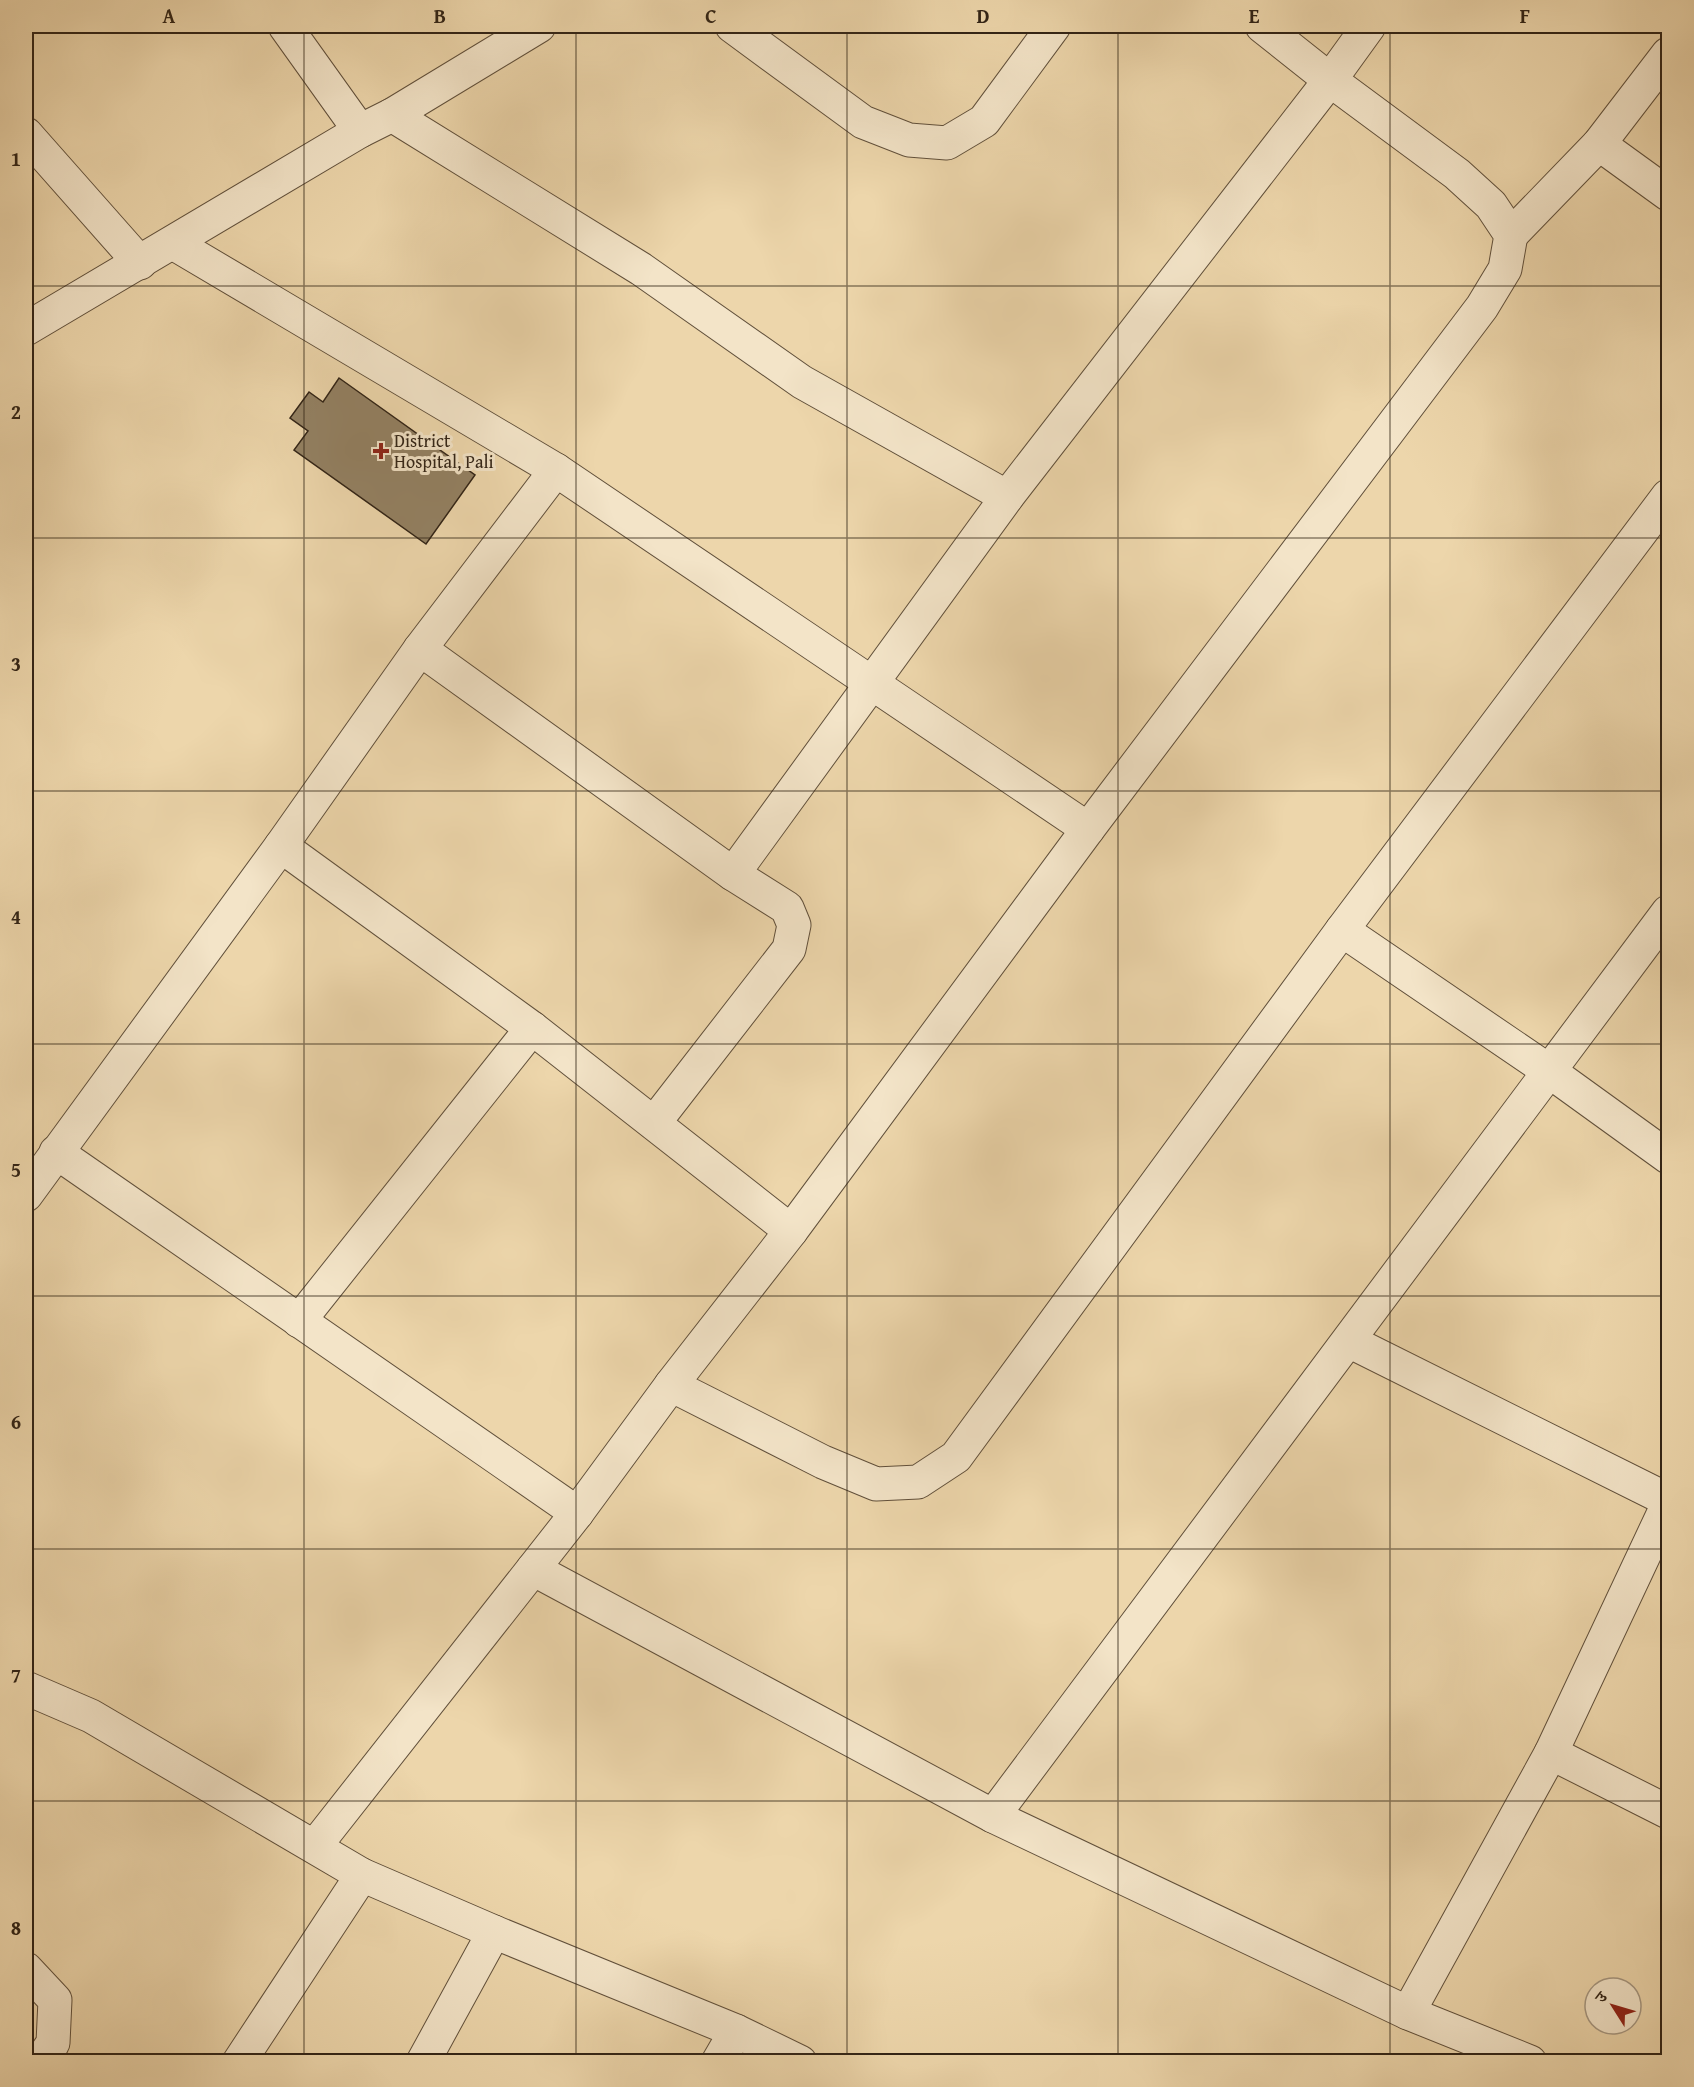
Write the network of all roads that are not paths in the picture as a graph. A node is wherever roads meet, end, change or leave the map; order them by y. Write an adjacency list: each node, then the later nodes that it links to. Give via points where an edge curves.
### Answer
1 (285, 26): 10 (street)
2 (539, 26): 9 (street)
3 (732, 26): 4 (street, via 863,122 909,140 947,144 984,121)
4 (1054, 26)
5 (1262, 26): 8 (street)
6 (1369, 26): 8 (street)
7 (1668, 54): 12 (street)
8 (1330, 80): 14 (street, via 1457,174 1491,205); 20 (street)
9 (392, 115): 10 (street); 20 (street, via 641,269 802,382)
10 (360, 131): 15 (street)
11 (26, 134): 16 (street)
12 (1599, 144): 13 (street); 14 (street)
13 (1668, 194)
14 (1511, 235): 23 (street, via 1505,269 1482,307)
15 (173, 243): 16 (street); 18 (street)
16 (140, 263): 17 (street)
17 (26, 329)
18 (556, 470): 21 (street); 22 (street)
19 (1668, 496): 27 (street)
20 (1007, 497): 22 (street)
21 (420, 649): 24 (street); 25 (street)
22 (871, 683): 23 (street); 25 (street)
23 (1088, 829): 34 (street)
24 (281, 846): 28 (street); 31 (street)
25 (733, 874): 30 (street, via 787,908 794,925 789,949)
26 (1668, 912): 29 (street)
27 (1342, 930): 29 (street); 37 (street, via 956,1457 918,1482 876,1484 823,1462)
28 (532, 1028): 30 (street); 35 (street)
29 (1549, 1071): 32 (street); 36 (street)
30 (654, 1124): 34 (street)
31 (57, 1152): 33 (street); 35 (street)
32 (1668, 1157)
33 (26, 1195)
34 (791, 1232): 37 (street)
35 (299, 1321): 39 (street)
36 (1349, 1341): 38 (street); 44 (street)
37 (671, 1385): 39 (street)
38 (1668, 1502): 42 (street)
39 (577, 1513): 40 (street)
40 (533, 1569): 44 (street); 45 (street)
41 (26, 1688): 45 (street, via 91,1716)
42 (1551, 1753): 43 (street); 49 (street)
43 (1668, 1812)
44 (993, 1816): 49 (street)
45 (315, 1846): 46 (street)
46 (362, 1875): 47 (street); 52 (street)
47 (494, 1932): 50 (street); 53 (street)
48 (26, 1969): 51 (street, via 55,2000 53,2043)
49 (1408, 2013): 56 (street)
50 (736, 2031): 54 (street); 55 (street)
51 (40, 2061)
52 (239, 2061)
53 (423, 2061)
54 (718, 2061)
55 (800, 2061)
56 (1530, 2061)

